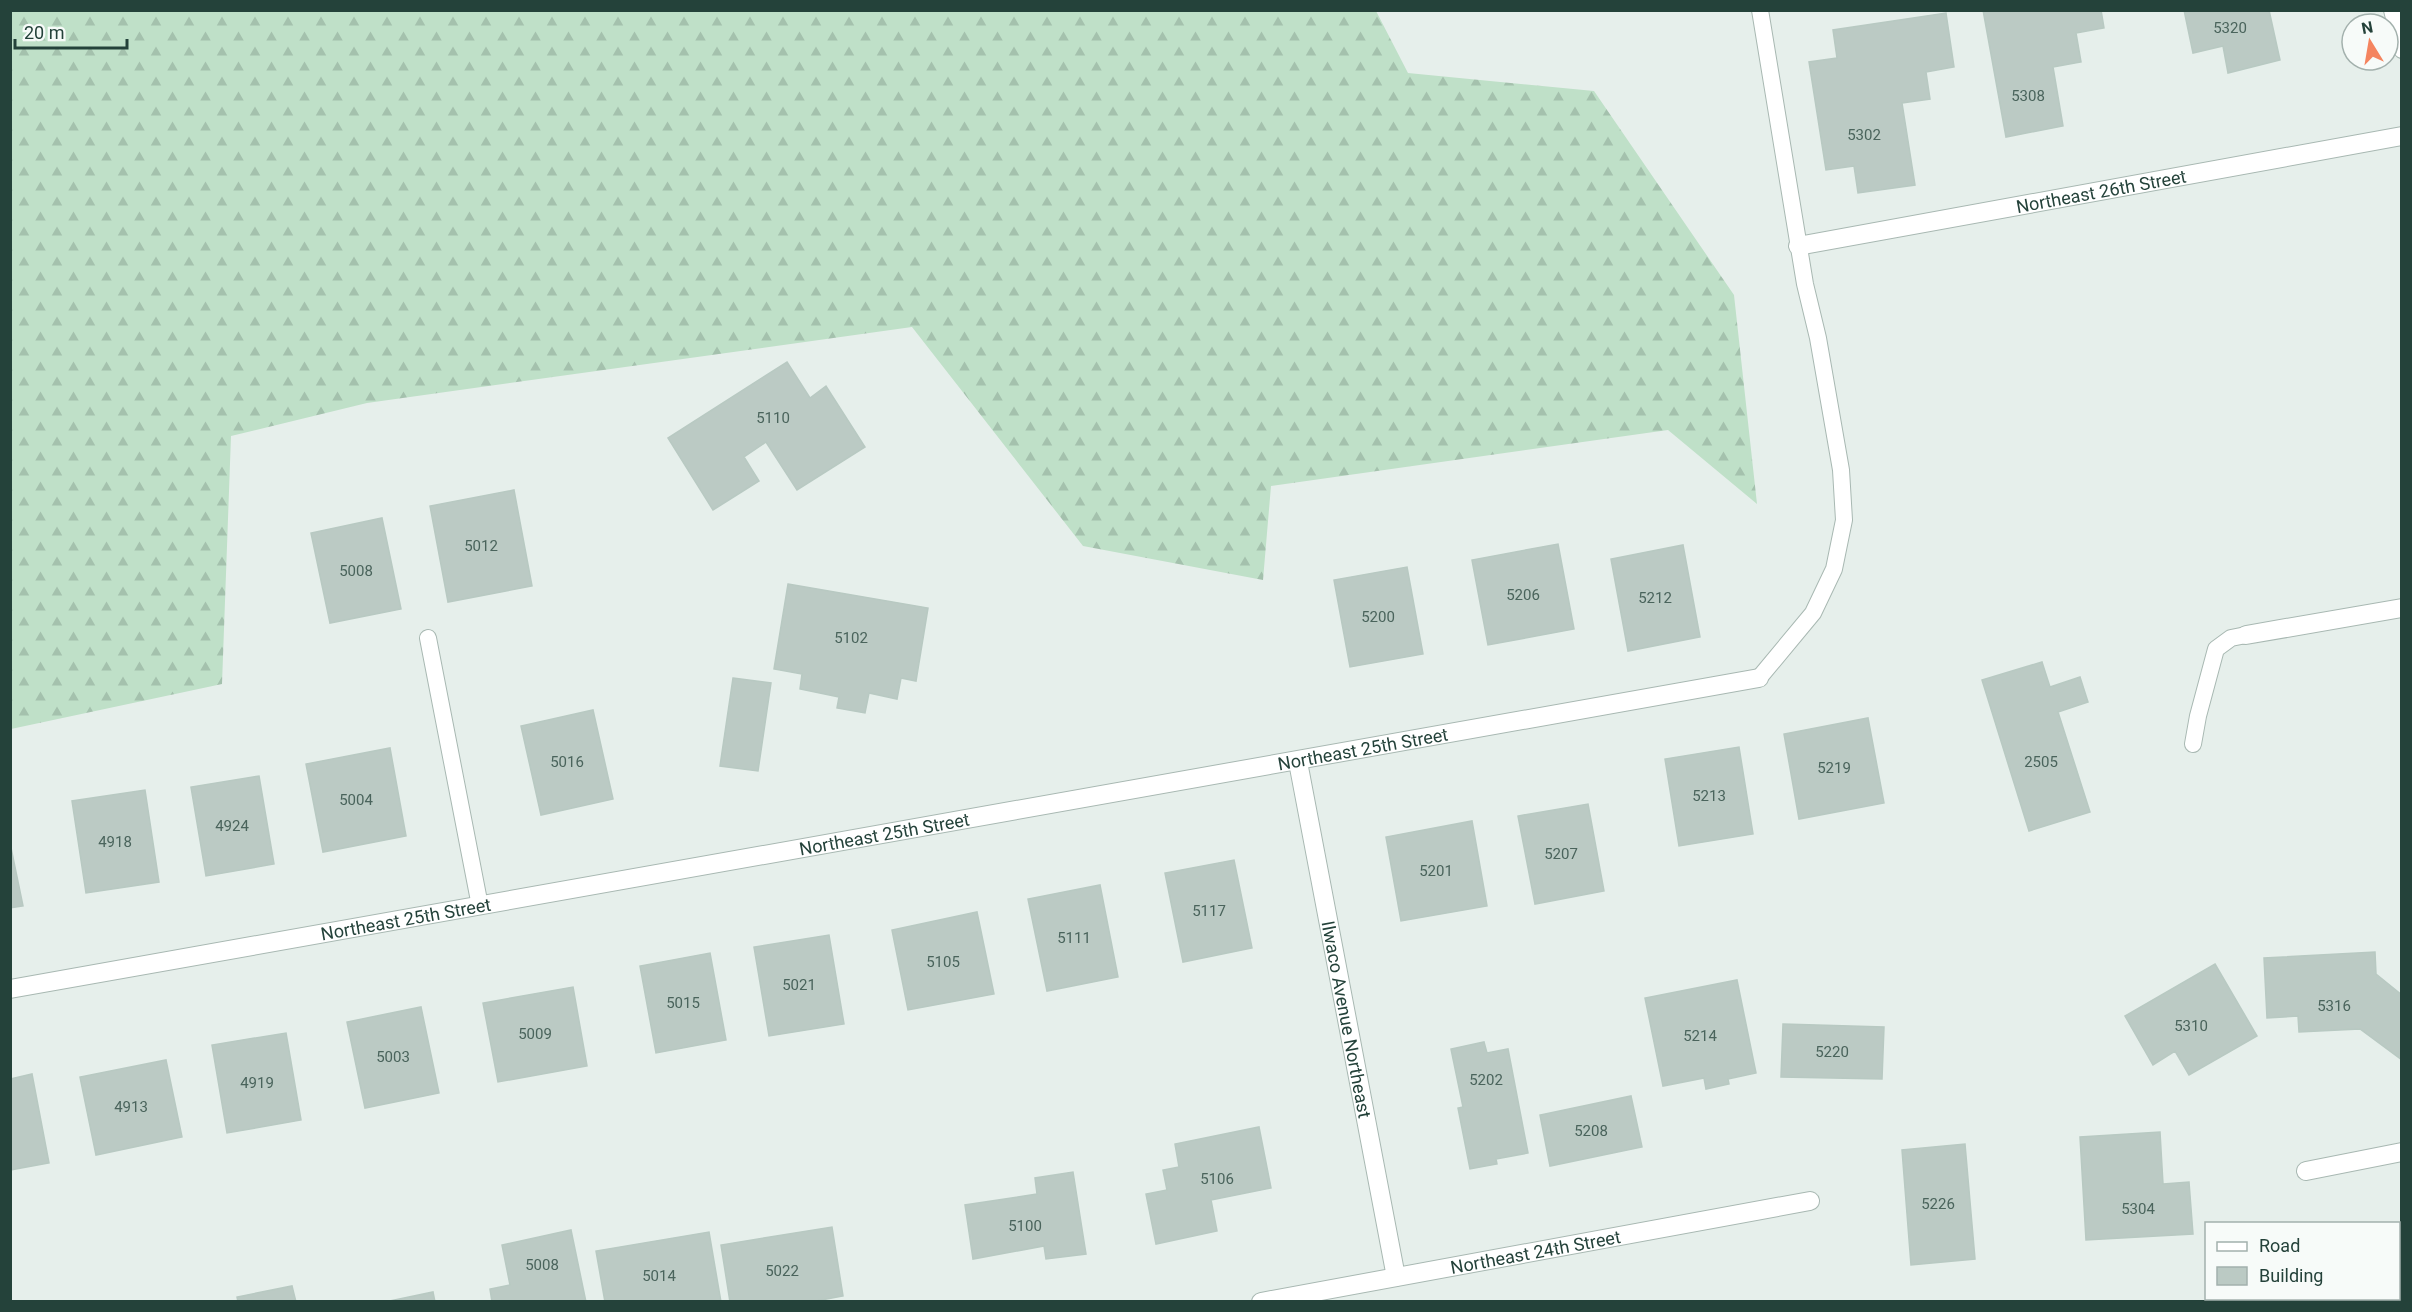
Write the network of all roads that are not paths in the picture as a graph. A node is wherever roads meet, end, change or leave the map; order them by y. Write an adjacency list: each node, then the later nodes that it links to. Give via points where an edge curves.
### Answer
1 (1760, 10): 5 (lane)
2 (2392, 10): 3 (lane)
3 (2402, 50)
4 (2402, 136): 5 (street, Northeast 26th Street)
5 (1798, 246): 9 (lane, via 1841,470 1844,520 1834,569 1813,613)
6 (2402, 608): 7 (street)
7 (2246, 634): 10 (lane, via 2230,638 2216,649)
8 (428, 638): 12 (lane)
9 (1759, 678): 11 (street, Northeast 25th Street)
10 (2193, 744)
11 (1298, 762): 12 (street, Northeast 25th Street); 17 (street, Ilwaco Avenue Northeast)
12 (480, 906): 13 (street, Northeast 25th Street)
13 (10, 989)
14 (2402, 1152): 15 (street)
15 (2306, 1171)
16 (1809, 1201): 17 (street, Northeast 24th Street)
17 (1396, 1277): 18 (street, Northeast 24th Street)
18 (1261, 1302)

